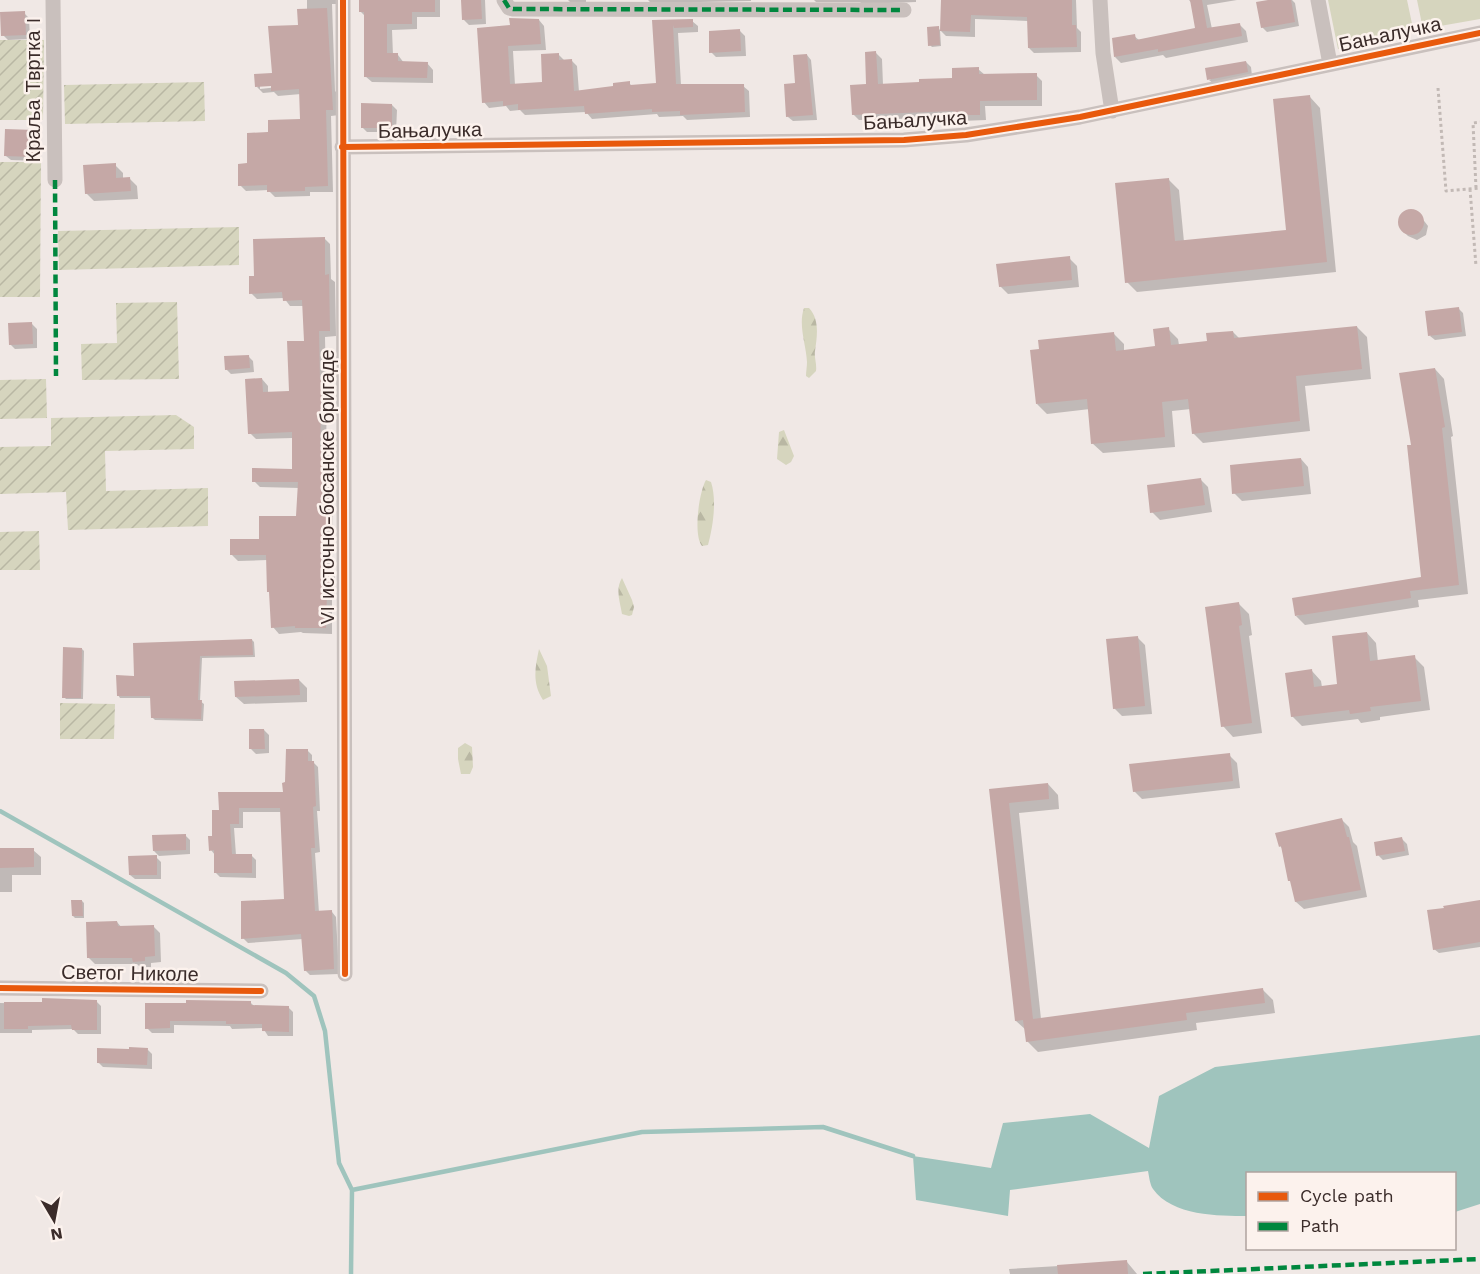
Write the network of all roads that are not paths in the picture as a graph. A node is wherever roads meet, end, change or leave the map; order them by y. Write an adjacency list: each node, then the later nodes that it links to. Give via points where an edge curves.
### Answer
1 (53, 0): 11 (street, Краља Твртка I)
2 (343, 0): 10 (street, VI источно-босанске бригаде)
3 (504, 0): 6 (street, via 513,9)
4 (1100, 0): 9 (street)
5 (1318, 0): 8 (street)
6 (904, 10)
7 (1480, 33): 8 (street, Бањалучка)
8 (1330, 64): 9 (street, Бањалучка)
9 (1112, 111): 10 (street, Бањалучка, via 966,135 904,140)
10 (342, 147): 12 (street, VI источно-босанске бригаде)
11 (55, 180)
12 (345, 975)
13 (0, 988): 14 (street, Светог Николе)
14 (261, 991)

